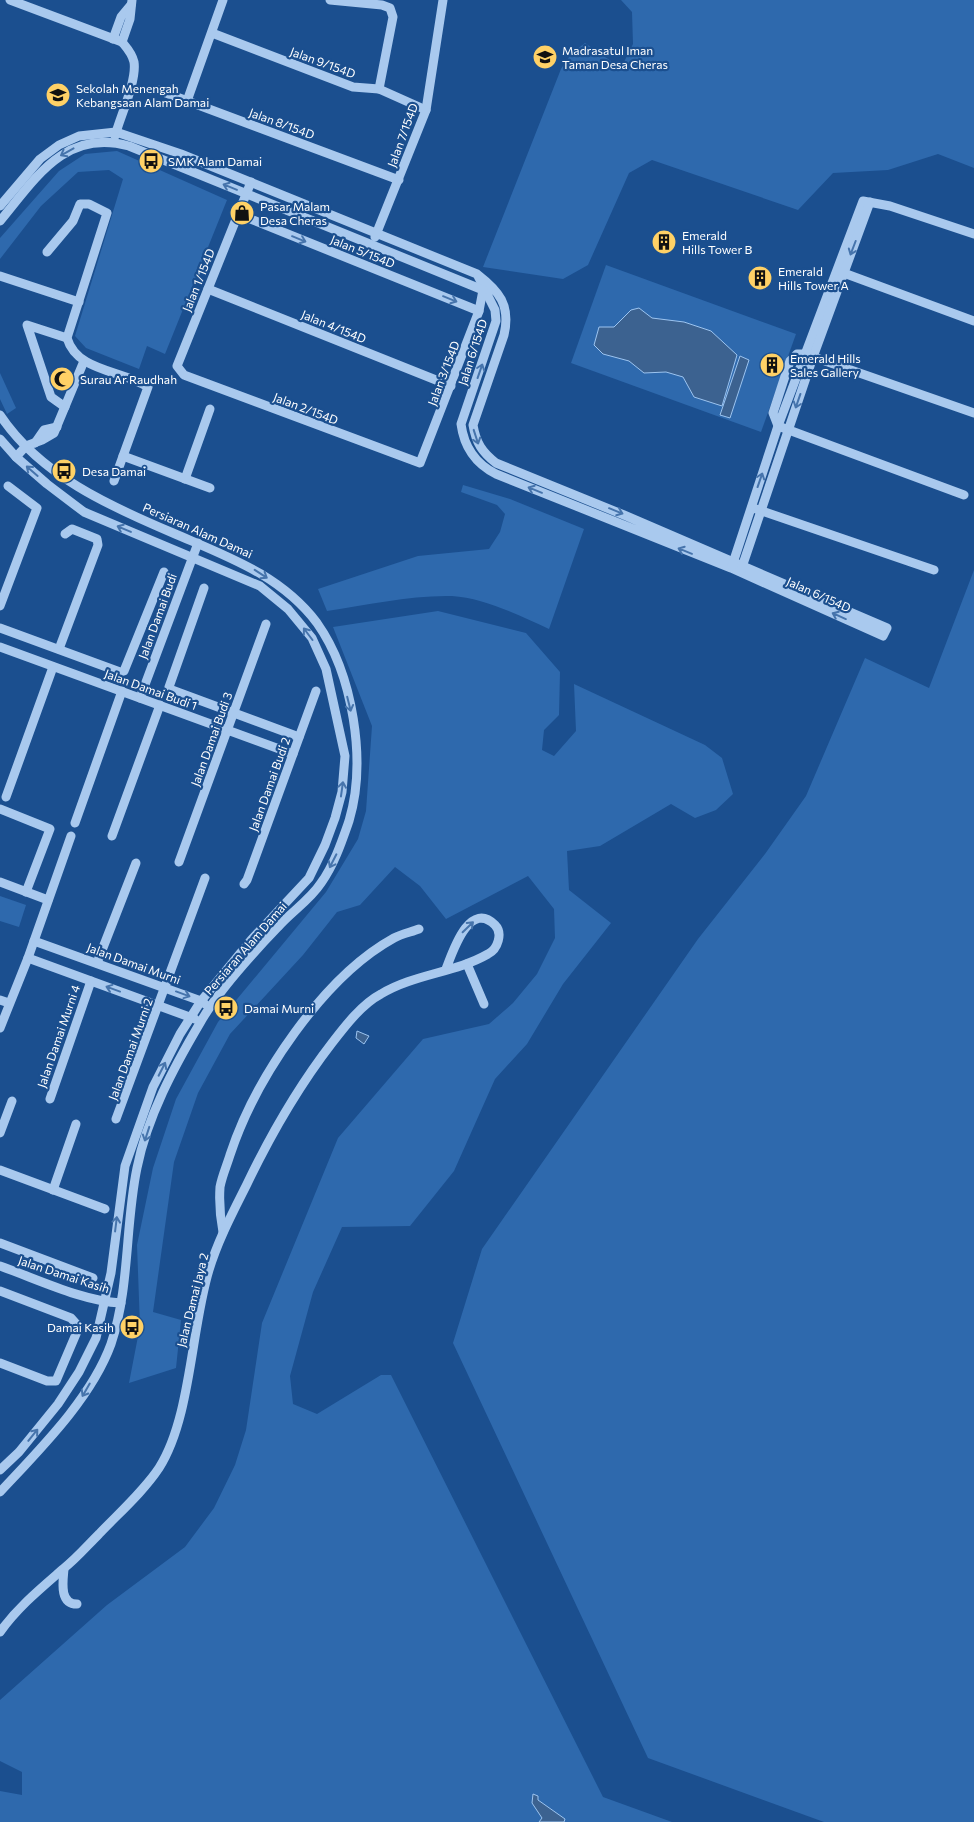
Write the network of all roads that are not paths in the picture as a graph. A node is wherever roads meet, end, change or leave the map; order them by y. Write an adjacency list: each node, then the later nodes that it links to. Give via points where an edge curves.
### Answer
1 (10, 0): 7 (street)
2 (223, 0): 6 (street)
3 (330, 0): 8 (street, via 390,8 392,16)
4 (443, 0): 11 (street, Jalan 7/154D)
5 (131, 2): 7 (street, via 121,17)
6 (212, 33): 8 (street, Jalan 9/154D, via 354,87); 10 (street)
7 (117, 40): 12 (street, via 131,52 134,64)
8 (380, 89): 11 (street, Jalan 9/154D)
9 (158, 90): 10 (street, Jalan 8/154D)
10 (187, 101): 16 (street, Jalan 8/154D)
11 (426, 110): 16 (street, Jalan 7/154D)
12 (120, 121): 13 (street); 14 (street); 15 (street)
13 (104, 133): 14 (street, Jalan 6/154D); 19 (street, Jalan 6/154D, via 79,136 59,145 40,159)
14 (115, 136): 15 (street, Jalan 6/154D); 18 (street, Jalan 6/154D, one-way to 14); 21 (street, Jalan 6/154D, one-way to 21, via 82,144 47,165)
15 (137, 138): 17 (street, Jalan 6/154D)
16 (399, 180): 22 (street, Jalan 7/154D)
17 (251, 182): 18 (street, Jalan 1/154D); 23 (street, Jalan 6/154D)
18 (246, 193): 20 (street, Jalan 1/154D); 27 (street, Jalan 6/154D)
19 (0, 206)
20 (238, 214): 32 (street, Jalan 1/154D); 35 (street, Jalan 5/154D, one-way to 35)
21 (0, 221)
22 (381, 222): 23 (street, via 371,229); 24 (street, Jalan 7/154D); 26 (street, via 386,236)
23 (364, 228): 24 (street, Jalan 6/154D)
24 (377, 233): 26 (street, Jalan 6/154D); 27 (street, Jalan 7/154D)
25 (974, 234): 29 (street, via 870,202)
26 (395, 241): 30 (street, Jalan 6/154D)
27 (372, 244): 33 (street, Jalan 6/154D)
28 (47, 252): 34 (street, via 73,221 80,204 89,204 107,213)
29 (840, 271): 36 (street); 38 (street)
30 (477, 274): 33 (street); 65 (street, Jalan 6/154D, one-way to 65, via 500,296 508,319 473,425 475,440 483,453 496,463)
31 (0, 276): 34 (street)
32 (208, 289): 40 (street, Jalan 1/154D, via 176,366); 41 (street, Jalan 4/154D)
33 (483, 290): 35 (street, Jalan 3/154D); 65 (street, Jalan 6/154D, one-way to 33, via 496,474 477,461 463,438 461,424 496,321 495,310)
34 (79, 302): 37 (street)
35 (479, 311): 41 (street, Jalan 3/154D)
36 (974, 321)
37 (68, 338): 39 (street, via 71,349); 42 (street, via 27,326 51,397)
38 (809, 356): 44 (street); 46 (street); 47 (street, one-way to 47)
39 (84, 361): 42 (street); 50 (street, via 148,387)
40 (184, 375): 52 (street, Jalan 2/154D)
41 (451, 386): 52 (street, Jalan 3/154D)
42 (65, 406): 49 (street, via 57,427 48,436)
43 (210, 409): 53 (street)
44 (974, 413)
45 (0, 415): 49 (street, Persiaran Alam Damai, via 10,430)
46 (778, 426): 47 (street); 58 (street, one-way to 46)
47 (788, 430): 57 (street); 59 (street)
48 (0, 439): 51 (street, Persiaran Alam Damai)
49 (30, 444): 51 (street); 61 (street, Persiaran Alam Damai, via 74,485 90,495)
50 (123, 456): 53 (street); 54 (street)
51 (16, 457): 62 (street, Persiaran Alam Damai, one-way to 51, via 84,512)
52 (420, 463)
53 (185, 479): 56 (street)
54 (114, 481)
55 (8, 486): 70 (street, via 36,508)
56 (210, 488)
57 (964, 495)
58 (751, 507): 59 (street); 65 (street)
59 (761, 511): 65 (street); 66 (street)
60 (65, 534): 75 (street, via 72,530 96,539 98,545)
61 (198, 543): 63 (street, Jalan Damai Budi); 88 (street, Persiaran Alam Damai, one-way to 88, via 241,562 289,593 315,620 325,636 336,657 358,749 358,774)
62 (169, 548): 63 (street, Persiaran Alam Damai); 68 (street, via 181,560)
63 (191, 558): 64 (street, Persiaran Alam Damai); 68 (street, Jalan Damai Budi)
64 (214, 566): 68 (street, via 198,565); 87 (street, Persiaran Alam Damai, one-way to 64, via 342,792 345,756 326,669 312,638 288,609 260,586)
65 (736, 567): 73 (street, Jalan 6/154D)
66 (934, 570)
67 (164, 572): 75 (street, Jalan Damai Budi, via 124,671)
68 (184, 576): 79 (street, Jalan Damai Budi)
69 (204, 588): 81 (street, via 169,687)
70 (0, 606)
71 (266, 624): 81 (street, Jalan Damai Budi 3)
72 (0, 628): 75 (street)
73 (885, 632)
74 (0, 648): 76 (street, Jalan Damai Budi 1)
75 (59, 649)
76 (53, 667): 77 (street, Jalan Damai Budi 1); 85 (street)
77 (122, 691): 79 (street, Jalan Damai Budi 1); 89 (street)
78 (316, 691): 83 (street, Jalan Damai Budi 2)
79 (140, 698): 80 (street, Jalan Damai Budi 1)
80 (160, 705): 82 (street, Jalan Damai Budi 1); 91 (street)
81 (234, 713): 82 (street, Jalan Damai Budi 3); 83 (street)
82 (228, 729): 84 (street, Jalan Damai Budi 1); 92 (street, Jalan Damai Budi 3)
83 (300, 737): 84 (street, Jalan Damai Budi 2)
84 (293, 754): 96 (street, Jalan Damai Budi 2)
85 (6, 797)
86 (0, 809): 97 (street, via 50,829)
87 (335, 818): 88 (street); 110 (street, Persiaran Alam Damai, via 309,878 251,940)
88 (349, 821): 114 (street, Persiaran Alam Damai, one-way to 114, via 337,854 321,883 278,926)
89 (74, 823)
90 (71, 836): 98 (street)
91 (112, 836)
92 (179, 862)
93 (136, 863): 103 (street)
94 (205, 878): 108 (street, Jalan Damai Murni 2)
95 (0, 882): 97 (street)
96 (244, 884)
97 (26, 892): 98 (street)
98 (48, 900): 100 (street)
99 (419, 929): 126 (street, via 395,937 368,955 325,996 290,1038 240,1124 220,1185 219,1209)
100 (34, 940): 101 (street, Jalan Damai Murni); 102 (street)
101 (76, 956): 103 (street, Jalan Damai Murni); 106 (street, Jalan Damai Murni, via 70,959 70,968)
102 (28, 958): 106 (street); 111 (street)
103 (97, 963): 108 (street, Jalan Damai Murni)
104 (467, 964): 105 (street, Jalan Damai Jaya 2); 105 (street, Jalan Damai Jaya 2, one-way to 104, via 465,927 481,919 495,925 499,932 496,948); 112 (street)
105 (446, 969): 126 (street, Jalan Damai Jaya 2, via 379,994 332,1042 291,1100)
106 (78, 976): 107 (street)
107 (91, 981): 113 (street, one-way to 107); 118 (street, Jalan Damai Murni 4)
108 (165, 988): 110 (street, Jalan Damai Murni, one-way to 110); 113 (street, Jalan Damai Murni 2)
109 (0, 1000): 111 (street)
110 (201, 1001): 114 (street, Jalan Damai Murni); 115 (street, Persiaran Alam Damai)
111 (10, 1003): 117 (street)
112 (484, 1004)
113 (159, 1006): 115 (street); 120 (street, Jalan Damai Murni 2)
114 (209, 1008): 116 (street, Persiaran Alam Damai)
115 (190, 1016): 116 (street); 131 (street, Persiaran Alam Damai, one-way to 115, via 125,1166 153,1087)
116 (200, 1022): 132 (street, Persiaran Alam Damai, one-way to 132, via 163,1092 137,1167)
117 (0, 1028)
118 (50, 1099)
119 (12, 1101): 122 (street)
120 (116, 1119)
121 (76, 1124): 124 (street)
122 (0, 1133)
123 (0, 1170): 124 (street)
124 (53, 1190): 125 (street)
125 (105, 1209)
126 (223, 1232): 136 (street, Jalan Damai Jaya 2, via 209,1271 173,1438 159,1468)
127 (0, 1243): 129 (street)
128 (0, 1266): 131 (street, Jalan Damai Kasih)
129 (93, 1278)
130 (0, 1292): 133 (street, via 71,1318 80,1328 56,1381 47,1381)
131 (106, 1302): 132 (street, Jalan Damai Kasih); 134 (street, Persiaran Alam Damai, one-way to 131, via 58,1404 79,1372 96,1338)
132 (120, 1303): 135 (street, Persiaran Alam Damai, one-way to 135, via 110,1347 83,1395 56,1431)
133 (0, 1363)
134 (0, 1470)
135 (0, 1492)
136 (64, 1569): 137 (street, via 66,1600); 138 (street, Jalan Damai Jaya 2, via 37,1590)
137 (77, 1604)
138 (0, 1632)

